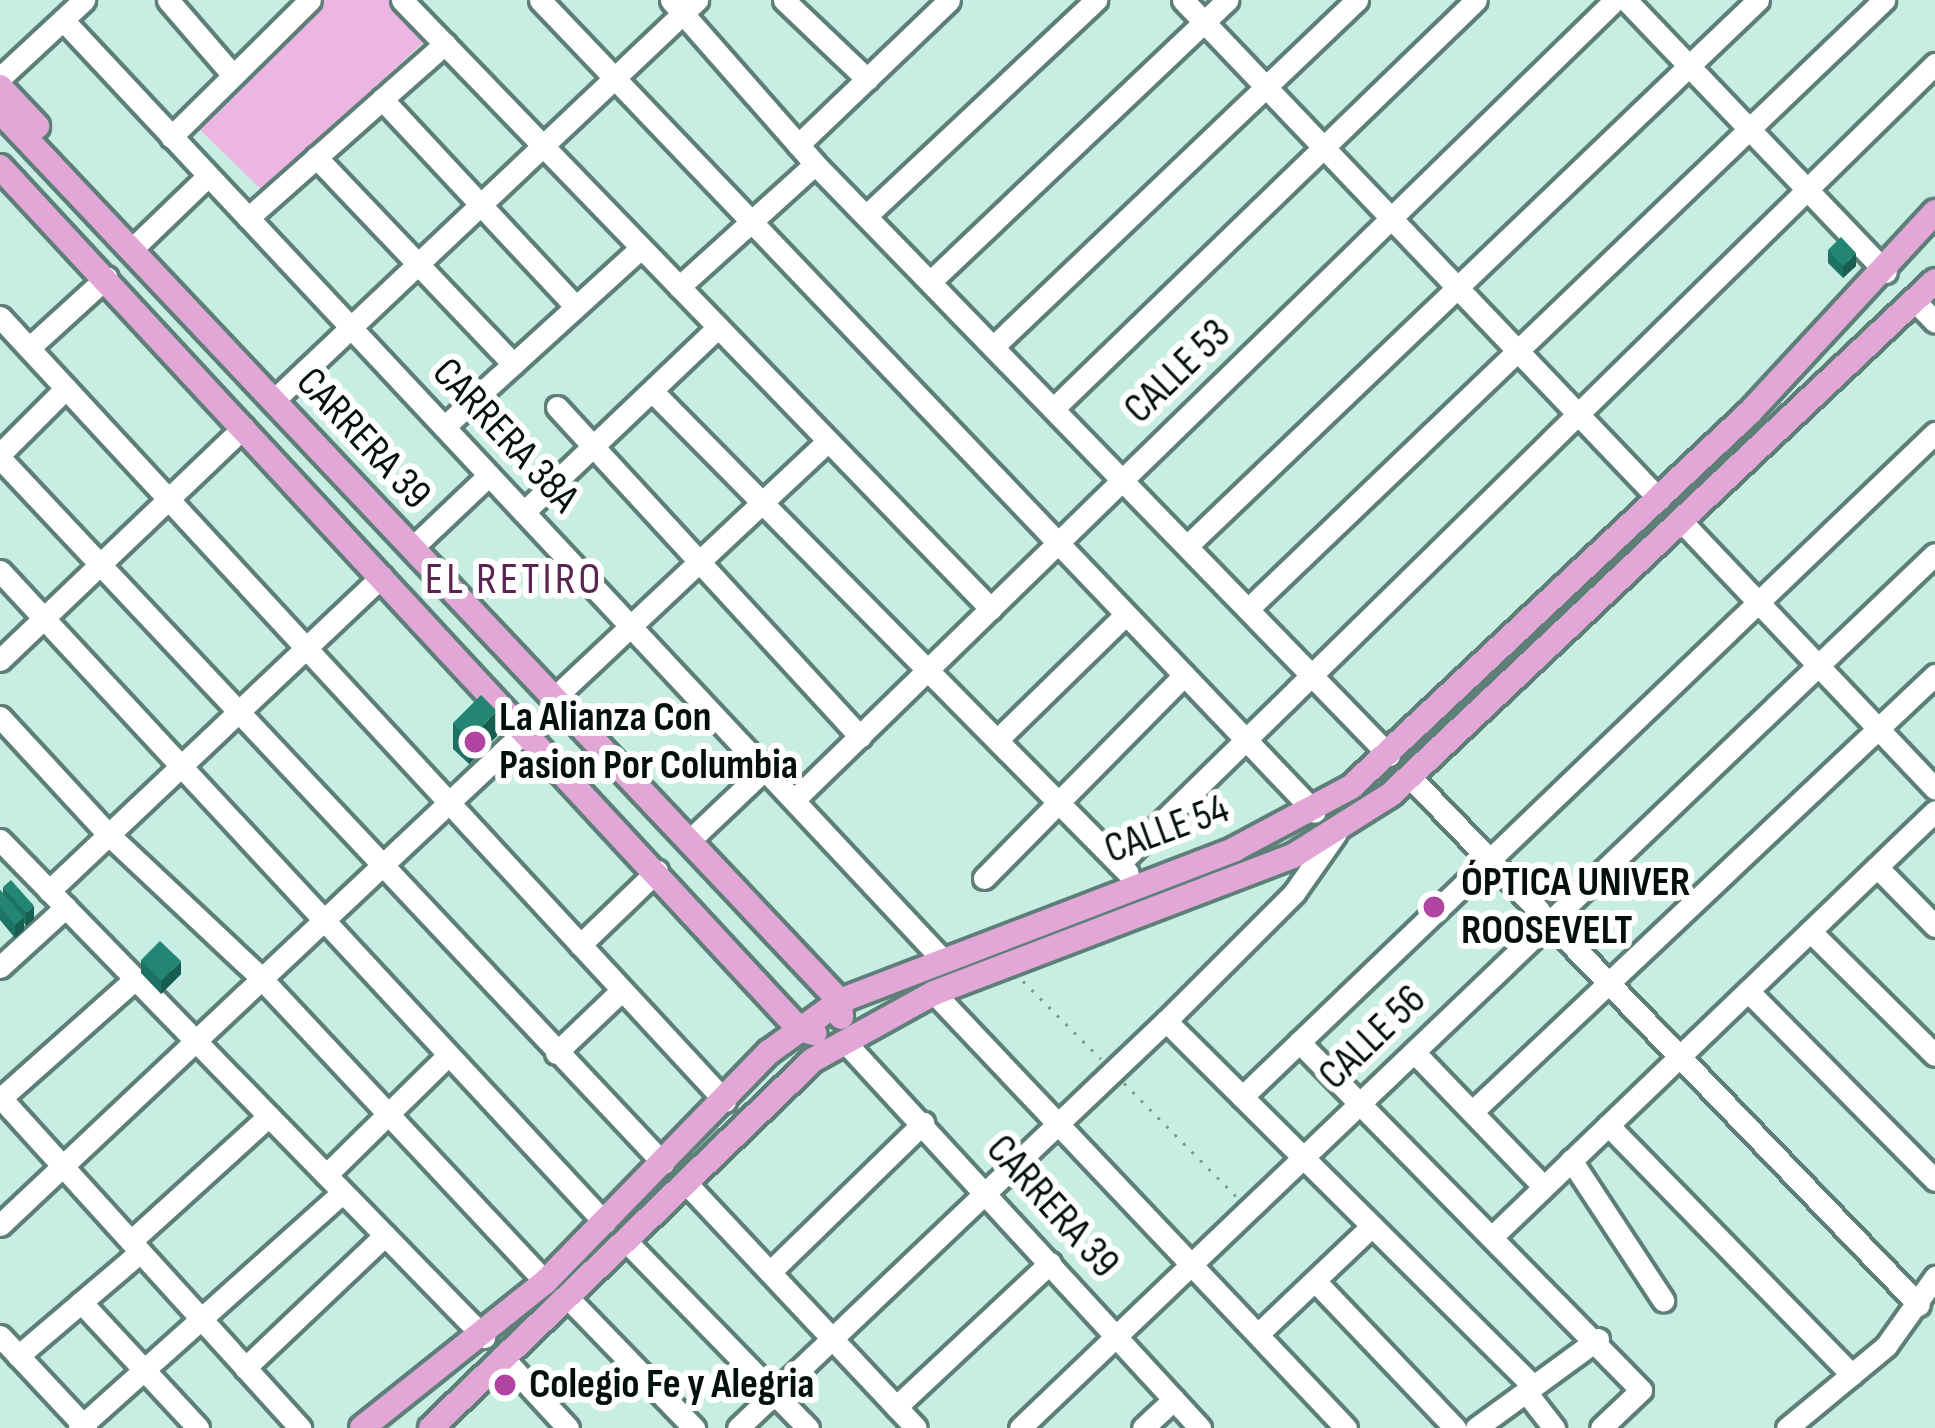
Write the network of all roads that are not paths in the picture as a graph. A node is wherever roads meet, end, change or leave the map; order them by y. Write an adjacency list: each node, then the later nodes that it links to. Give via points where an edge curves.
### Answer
1 (84, 0): 18 (street)
2 (168, 0): 23 (street)
3 (403, 0): 20 (street)
4 (540, 0): 24 (street)
5 (784, 0): 25 (street)
6 (949, 0): 25 (street)
7 (1096, 0): 43 (street)
8 (1183, 0): 19 (street)
9 (1227, 0): 19 (street)
10 (1357, 0): 27 (street)
11 (1477, 0): 34 (street)
12 (1615, 0): 45 (street, CALLE 53)
13 (1626, 0): 22 (street)
14 (1758, 0): 22 (street)
15 (1884, 0): 30 (street)
16 (298, 4): 23 (street)
17 (684, 4): 24 (street); 32 (street)
18 (63, 20): 26 (street); 31 (street, CARRERA 38A)
19 (1204, 22): 27 (street); 53 (street)
20 (445, 44): 28 (street); 33 (street)
21 (1935, 64): 39 (street)
22 (1689, 66): 30 (street); 55 (street)
23 (231, 73): 31 (street)
24 (615, 79): 33 (street); 46 (street)
25 (867, 79): 32 (street)
26 (0, 82): 41 (main road, via 80,173)
27 (1265, 87): 34 (street); 62 (street)
28 (382, 99): 35 (street); 40 (street)
29 (0, 111): 41 (main road, CARRERA 39)
30 (1749, 129): 39 (street); 64 (street)
31 (171, 136): 38 (street, CARRERA 38A)
32 (798, 145): 36 (street)
33 (544, 147): 40 (street); 47 (street)
34 (1322, 148): 45 (street); 70 (street)
35 (316, 158): 44 (street); 49 (street)
36 (814, 164): 43 (street); 46 (street)
37 (0, 167): 51 (main road, CARRERA 39)
38 (208, 176): 44 (street, CARRERA 38A); 48 (street)
39 (1811, 194): 50 (street); 71 (street)
40 (482, 205): 49 (street); 57 (street)
41 (94, 211): 48 (main road, CARRERA 39)
42 (1935, 212): 50 (main road, CALLE 54)
43 (866, 216): 53 (street)
44 (248, 218): 61 (street, CARRERA 38A)
45 (1389, 220): 55 (street); 80 (street, CALLE 53)
46 (751, 222): 54 (street); 89 (street)
47 (641, 248): 54 (street); 57 (street)
48 (131, 250): 68 (main road, CARRERA 39)
49 (416, 267): 61 (street); 65 (street)
50 (1886, 272): 82 (main road, CALLE 54)
51 (107, 278): 63 (street); 73 (main road, CARRERA 39)
52 (1935, 281): 56 (main road, CALLE 54)
53 (930, 282): 62 (street)
54 (679, 286): 60 (street)
55 (1457, 289): 64 (street); 90 (street)
56 (1914, 300): 59 (street); 87 (main road, CALLE 54)
57 (576, 307): 65 (street)
58 (0, 317): 63 (street)
59 (1935, 322)
60 (718, 327): 67 (street); 75 (street)
61 (351, 328): 68 (street); 72 (street, CARRERA 38A)
62 (993, 347): 70 (street)
63 (29, 348): 66 (street)
64 (1515, 351): 71 (street); 99 (street)
65 (513, 364): 72 (street)
66 (66, 388): 77 (street); 83 (street)
67 (652, 391): 76 (street); 84 (street)
68 (273, 400): 78 (main road, CARRERA 39)
69 (557, 407): 76 (street)
70 (1053, 409): 80 (street)
71 (1579, 417): 82 (street); 107 (street)
72 (444, 427): 79 (street, CARRERA 38A)
73 (244, 428): 81 (main road, CARRERA 39); 83 (street)
74 (1935, 433): 97 (street)
75 (826, 442): 84 (street); 98 (street)
76 (592, 448): 85 (street); 94 (street)
77 (0, 456): 93 (street)
78 (340, 469): 81 (main road, via 345,482 336,500); 86 (main road, CARRERA 39)
79 (489, 475): 85 (street, CARRERA 38A); 91 (street)
80 (1123, 480): 89 (street, CALLE 53); 90 (street)
81 (310, 496): 88 (main road, CARRERA 39)
82 (1659, 499): 119 (main road, CALLE 54)
83 (169, 500): 93 (street); 103 (street)
84 (760, 505): 94 (street); 106 (street)
85 (524, 512): 102 (street, CARRERA 38A)
86 (381, 516): 88 (main road, via 358,510 347,522); 91 (main road, CARRERA 39)
87 (1683, 523): 97 (street); 123 (main road, CALLE 54)
88 (349, 538): 96 (main road, CARRERA 39)
89 (1058, 543): 98 (street, CALLE 53); 100 (street)
90 (1186, 546): 99 (street)
91 (412, 548): 110 (main road, CARRERA 39)
92 (1935, 554): 105 (street, CALLE 56)
93 (100, 565): 101 (street); 111 (street)
94 (697, 565): 102 (street); 115 (street)
95 (0, 572): 101 (street)
96 (382, 576): 103 (street); 114 (main road, CARRERA 39)
97 (1760, 604): 105 (street); 136 (street)
98 (991, 609): 106 (street, CALLE 53)
99 (1248, 609): 107 (street)
100 (1126, 614): 108 (street); 118 (street)
101 (44, 619): 104 (street); 121 (street)
102 (629, 627): 110 (street); 122 (street, CARRERA 38A)
103 (306, 648): 111 (street); 128 (street)
104 (0, 660)
105 (1820, 665): 113 (street); 144 (street, CALLE 56)
106 (928, 670): 115 (street, CALLE 53); 118 (street)
107 (1310, 673): 117 (street); 119 (street)
108 (1184, 675): 117 (street); 127 (street)
109 (1935, 675): 113 (street)
110 (553, 699): 116 (main road, CARRERA 39)
111 (238, 712): 121 (street); 137 (street)
112 (0, 717): 133 (street)
113 (1879, 728): 125 (street); 154 (street)
114 (526, 730): 120 (main road, CARRERA 39); 128 (street)
115 (860, 737): 126 (street, CALLE 53)
116 (592, 738): 120 (main road, via 583,766); 124 (main road, CARRERA 39)
117 (1244, 738): 129 (street); 140 (street)
118 (997, 740): 127 (street)
119 (1389, 755): 129 (main road, CALLE 54)
120 (557, 763): 131 (main road, CARRERA 39)
121 (181, 766): 133 (street); 143 (street)
122 (765, 769): 126 (street, CARRERA 38A); 135 (street)
123 (1410, 777): 132 (main road, CALLE 54); 136 (street)
124 (636, 787): 131 (main road, via 608,786); 135 (main road, CARRERA 39)
125 (1935, 789)
126 (794, 800): 148 (street, CARRERA 38A)
127 (1056, 800): 140 (street); 141 (street)
128 (448, 802): 137 (street); 147 (street)
129 (1315, 812): 140 (main road, CALLE 54)
130 (1935, 812): 138 (street)
131 (605, 813): 139 (main road, CARRERA 39)
132 (1336, 833): 158 (main road, CALLE 54, via 1240,878); 160 (street, via 1294,893)
133 (109, 835): 142 (street); 151 (street)
134 (0, 840): 142 (street)
135 (689, 841): 150 (main road, CARRERA 39)
136 (1489, 858): 144 (street); 164 (street)
137 (380, 865): 143 (street); 167 (street)
138 (1877, 867): 145 (street); 146 (street)
139 (657, 871): 147 (street); 157 (main road, CARRERA 39)
140 (1128, 873): 148 (main road, CALLE 54)
141 (984, 878)
142 (57, 899): 149 (street); 153 (street)
143 (322, 919): 151 (street); 168 (street)
144 (1550, 922): 154 (street); 166 (street, CALLE 56)
145 (1935, 926)
146 (1810, 931): 156 (street); 169 (street)
147 (580, 945): 155 (street)
148 (940, 957): 152 (main road, CALLE 54)
149 (0, 967)
150 (811, 970): 152 (main road, via 838,985); 159 (main road, CARRERA 39)
151 (260, 976): 163 (street); 176 (street)
152 (884, 977): 159 (main road, CALLE 54)
153 (135, 979): 163 (street); 172 (street)
154 (1607, 981): 170 (street); 175 (street)
155 (622, 990): 167 (street); 173 (street)
156 (1748, 991): 170 (street); 186 (street)
157 (769, 992): 161 (main road, CARRERA 39); 165 (main road, via 780,1024)
158 (934, 993): 162 (main road, CALLE 54); 179 (street)
159 (840, 1000): 161 (main road, CALLE 54); 162 (main road)
160 (1166, 1021): 171 (street); 179 (street)
161 (799, 1029): 162 (main road); 165 (main road, CALLE 54)
162 (844, 1041): 178 (street, CARRERA 39); 187 (main road, CALLE 54, via 781,1085)
163 (199, 1042): 177 (street); 184 (street)
164 (1299, 1042): 171 (street); 174 (street)
165 (769, 1052): 173 (main road, CALLE 54)
166 (1414, 1052): 174 (street, CALLE 56); 175 (street)
167 (556, 1053): 183 (street)
168 (448, 1054): 176 (street); 192 (street)
169 (1935, 1055)
170 (1680, 1056): 180 (street); 207 (street)
171 (1242, 1097): 181 (street)
172 (1, 1098): 184 (street)
173 (725, 1101): 183 (main road, CALLE 54)
174 (1363, 1101): 181 (street, CALLE 56); 194 (street)
175 (1474, 1110): 188 (street)
176 (388, 1113): 185 (street); 202 (street)
177 (269, 1116): 185 (street); 197 (street)
178 (923, 1123): 189 (street, CARRERA 39); 200 (street)
179 (1058, 1124): 189 (street); 199 (street)
180 (1608, 1125): 182 (street); 219 (street)
181 (1303, 1158): 193 (street); 199 (street, CALLE 56)
182 (1571, 1160): 188 (street); 205 (street)
183 (663, 1163): 192 (main road, CALLE 54)
184 (64, 1167): 191 (street); 197 (street)
185 (326, 1175): 190 (street)
186 (1935, 1180)
187 (685, 1182): 196 (main road, CALLE 54); 200 (street)
188 (1544, 1187): 194 (street)
189 (986, 1192): 198 (street, CARRERA 39); 213 (street)
190 (342, 1193): 195 (street); 208 (street)
191 (2, 1220)
192 (605, 1223): 202 (main road, CALLE 54)
193 (1372, 1226): 203 (street); 220 (street)
194 (1495, 1234): 214 (street)
195 (385, 1235): 212 (street); 217 (street)
196 (626, 1241): 204 (main road, CALLE 54); 221 (street)
197 (135, 1246): 206 (street); 208 (street)
198 (1051, 1263): 211 (street, CARRERA 39); 223 (street)
199 (1192, 1264): 209 (street); 211 (street, CALLE 56)
200 (770, 1272): 213 (street)
201 (1935, 1277): 207 (street)
202 (545, 1282): 212 (main road, CALLE 54)
203 (1316, 1282): 209 (street); 238 (street)
204 (568, 1299): 216 (main road, CALLE 54); 230 (street)
205 (1663, 1300)
206 (81, 1302): 215 (street); 218 (street)
207 (1919, 1305): 219 (street)
208 (200, 1320): 217 (street); 218 (street)
209 (1258, 1334): 237 (street)
210 (0, 1336): 215 (street)
211 (1117, 1336): 222 (street, CARRERA 39); 234 (street, CALLE 56)
212 (484, 1337): 227 (main road, CALLE 54)
213 (832, 1339): 221 (street); 223 (street)
214 (1598, 1339): 220 (street); 241 (street, via 1640,1396)
215 (18, 1356): 224 (street)
216 (507, 1362): 228 (main road, CALLE 54); 229 (street)
217 (245, 1368): 226 (street)
218 (144, 1370): 224 (street); 225 (street)
219 (1852, 1375): 242 (street)
220 (1530, 1389): 239 (street); 240 (street)
221 (775, 1394): 231 (street); 232 (street)
222 (1174, 1400): 235 (street); 236 (street, CARRERA 39)
223 (896, 1407): 233 (street)
224 (82, 1427)
225 (198, 1428)
226 (299, 1428)
227 (362, 1428)
228 (431, 1428)
229 (568, 1428)
230 (694, 1428)
231 (738, 1428)
232 (808, 1428)
233 (916, 1428)
234 (1020, 1428)
235 (1143, 1428)
236 (1200, 1428)
237 (1346, 1428)
238 (1455, 1428)
239 (1475, 1428)
240 (1554, 1428)
241 (1601, 1428)
242 (1786, 1428)

